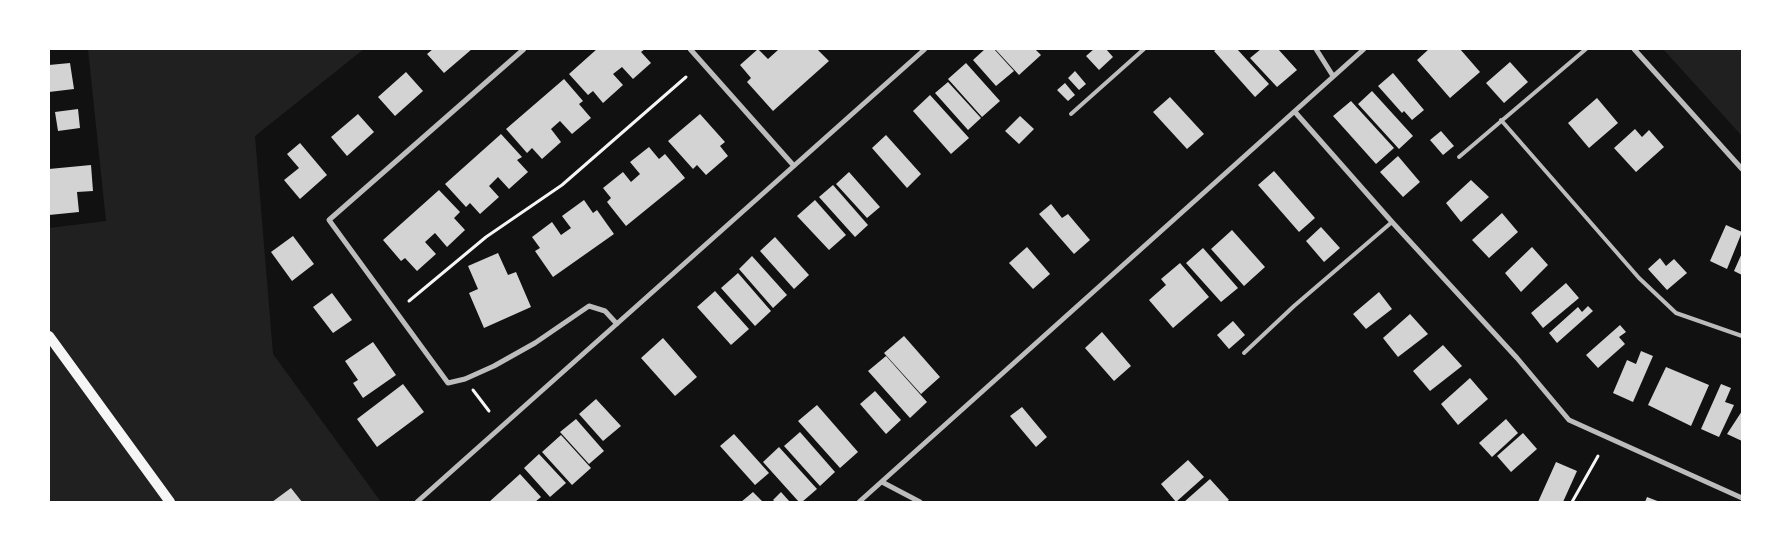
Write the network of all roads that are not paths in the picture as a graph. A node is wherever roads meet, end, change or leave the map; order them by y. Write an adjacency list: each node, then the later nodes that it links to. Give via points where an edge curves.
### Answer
1 (524, 49): 17 (street, via 330,220 448,383 494,366 589,306 605,310)
2 (690, 49): 14 (street)
3 (925, 49): 14 (street)
4 (1144, 49): 11 (lane)
5 (1316, 49): 9 (street)
6 (1364, 49): 9 (street)
7 (1586, 49): 12 (lane)
8 (1634, 49): 15 (street)
9 (1333, 76): 10 (street)
10 (1295, 112): 16 (street); 21 (street)
11 (1071, 114)
12 (1501, 120): 13 (lane); 19 (lane, via 1639,278 1676,312)
13 (1459, 157)
14 (794, 166): 17 (street)
15 (1742, 169)
16 (1392, 222): 20 (lane); 22 (street, via 1518,358 1569,420)
17 (617, 324): 24 (street)
18 (49, 336): 23 (main road)
19 (1742, 336)
20 (1244, 353)
21 (882, 482): 25 (street); 26 (street)
22 (1742, 498)
23 (170, 502)
24 (417, 502)
25 (859, 502)
26 (920, 502)

